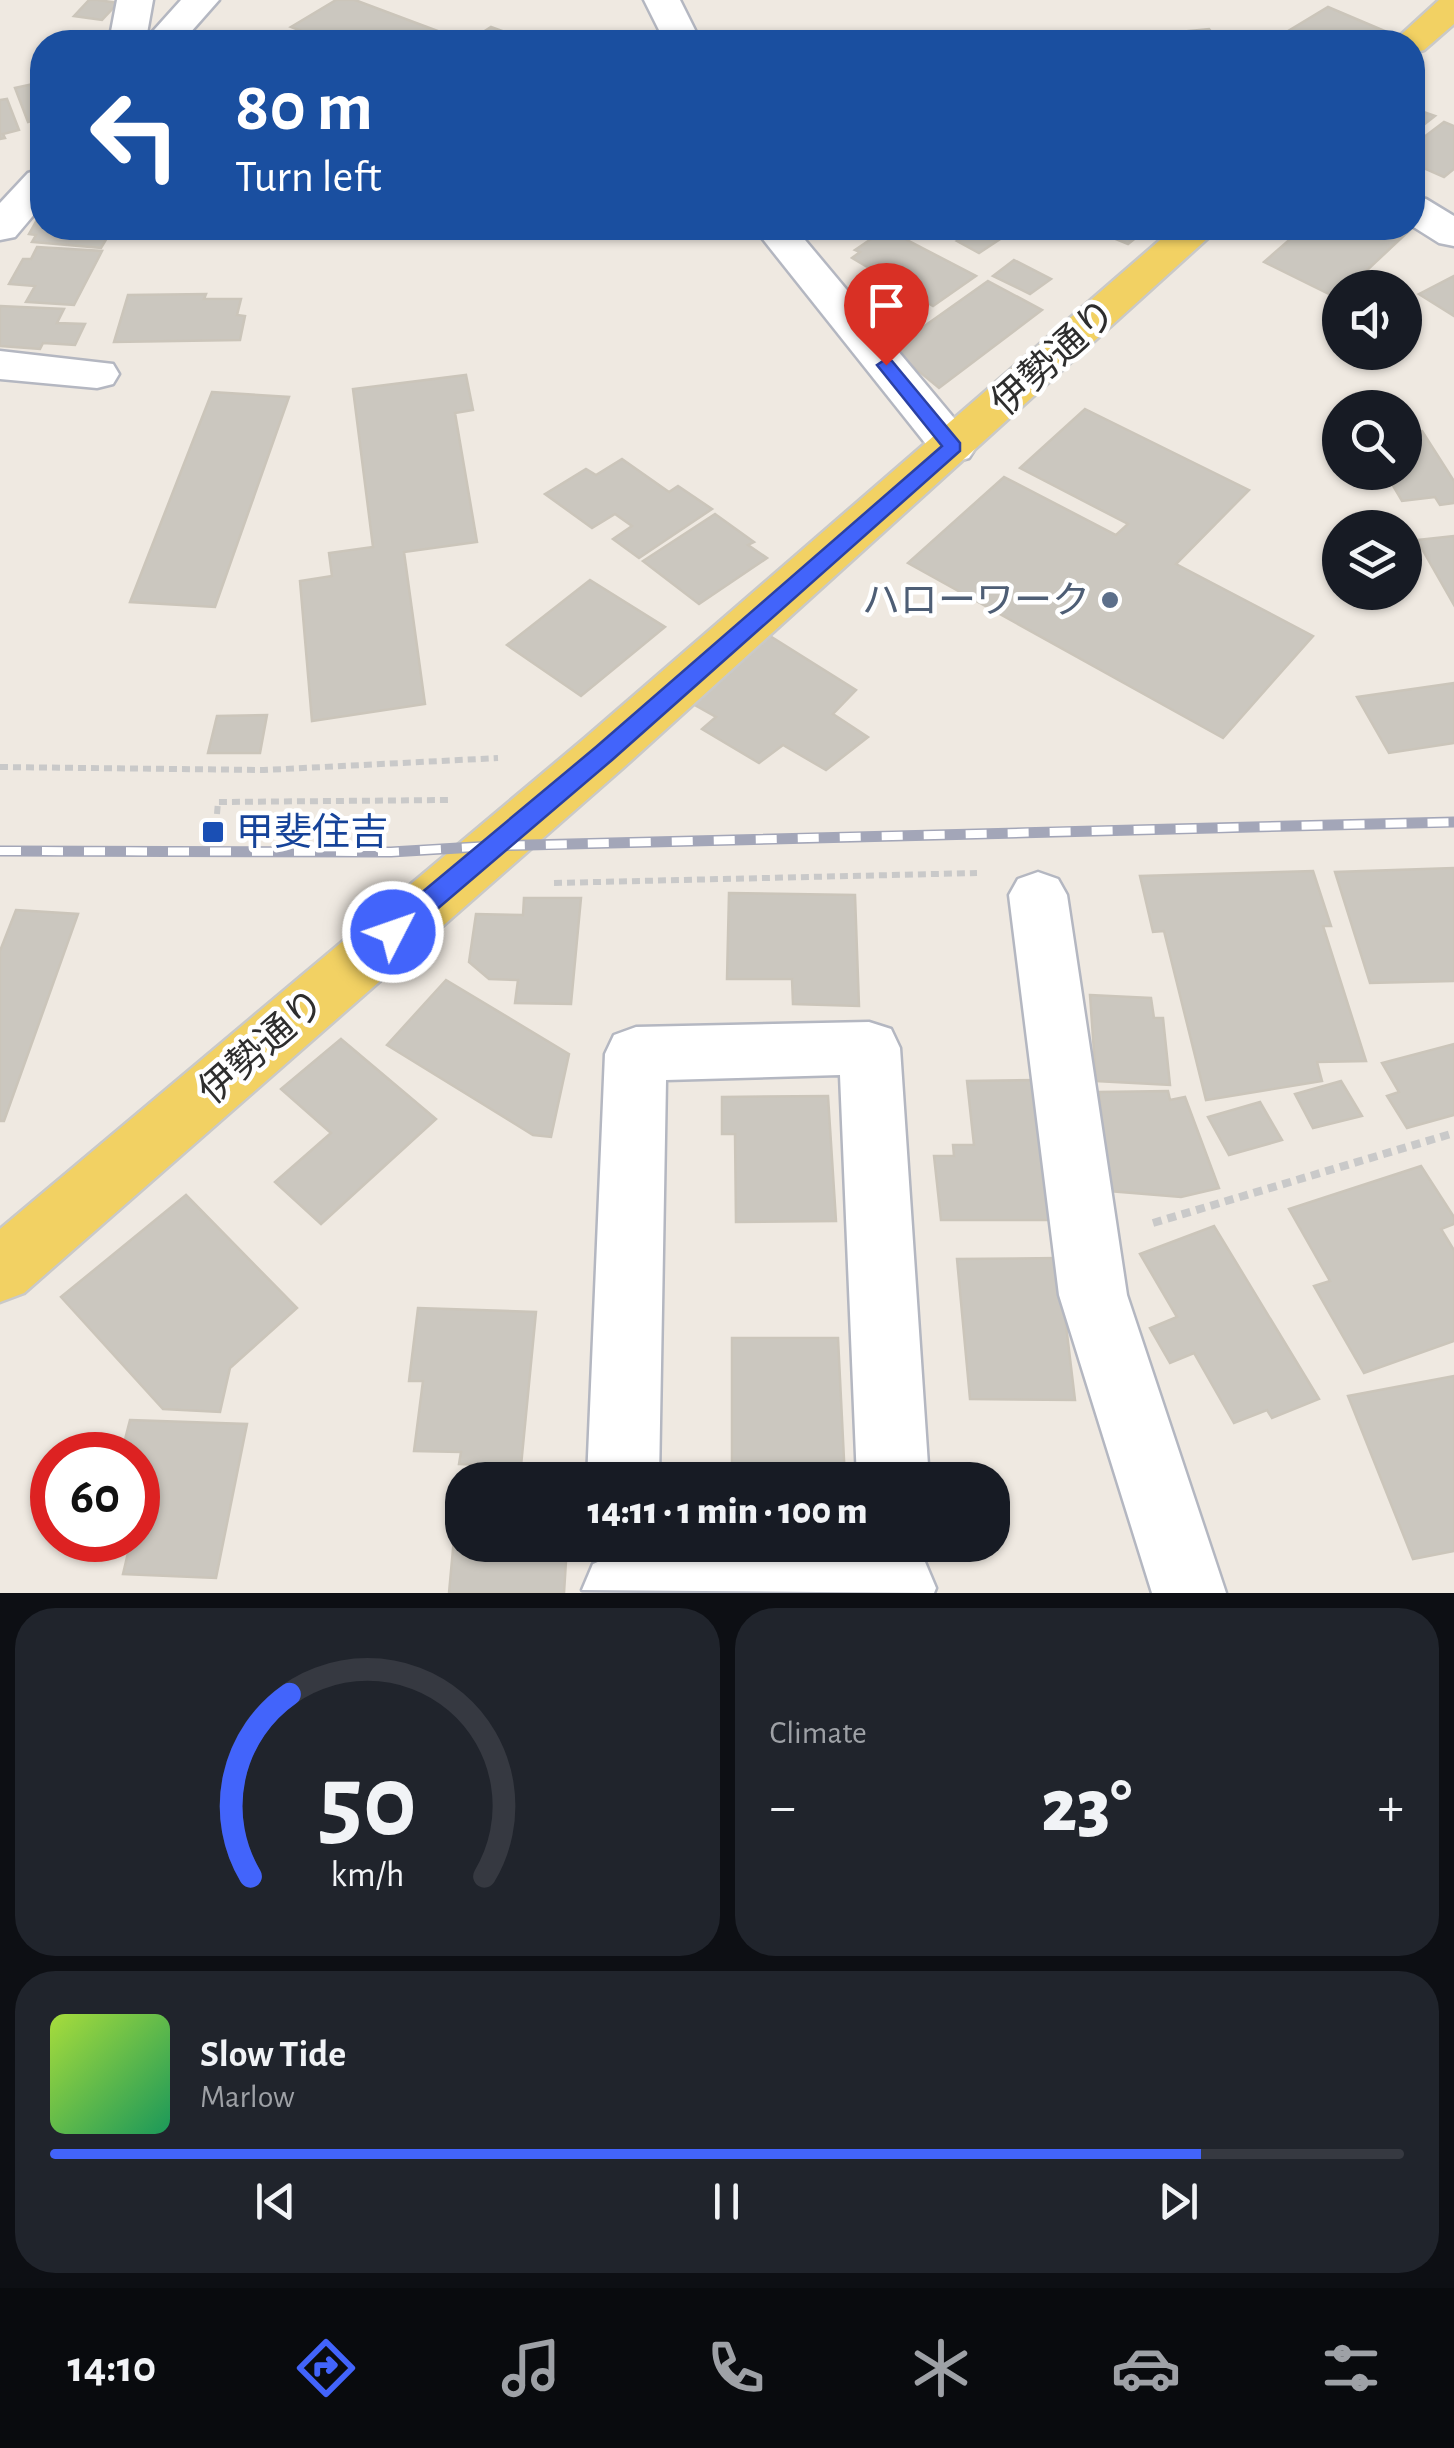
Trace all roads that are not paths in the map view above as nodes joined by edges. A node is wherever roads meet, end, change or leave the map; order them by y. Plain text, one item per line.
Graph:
1 (135, 0) edge
2 (201, 0) edge
3 (662, 0) edge
4 (1454, 6) edge
5 (129, 30) edge
6 (173, 30) edge
7 (677, 30) edge
8 (1425, 30) edge
9 (30, 195) edge
10 (1425, 216) edge
11 (0, 228) edge
12 (1454, 234) edge
13 (784, 240) edge
14 (1185, 240) edge
15 (0, 365) edge
16 (97, 374) dead end
17 (953, 447) junction
18 (1038, 896) road end
19 (0, 1271) edge
20 (623, 1462) edge
21 (892, 1462) edge
22 (899, 1575) edge
23 (619, 1576) edge
24 (1189, 1593) edge

1 - 5 street
2 - 6 street
3 - 7 street
4 - 8 main road
9 - 11 street
10 - 12 street
13 - 17 street
14 - 17 main road, 伊勢通り
15 - 16 street
17 - 19 main road, 伊勢通り
18 - 24 street
20 - 21 street
22 - 23 street

